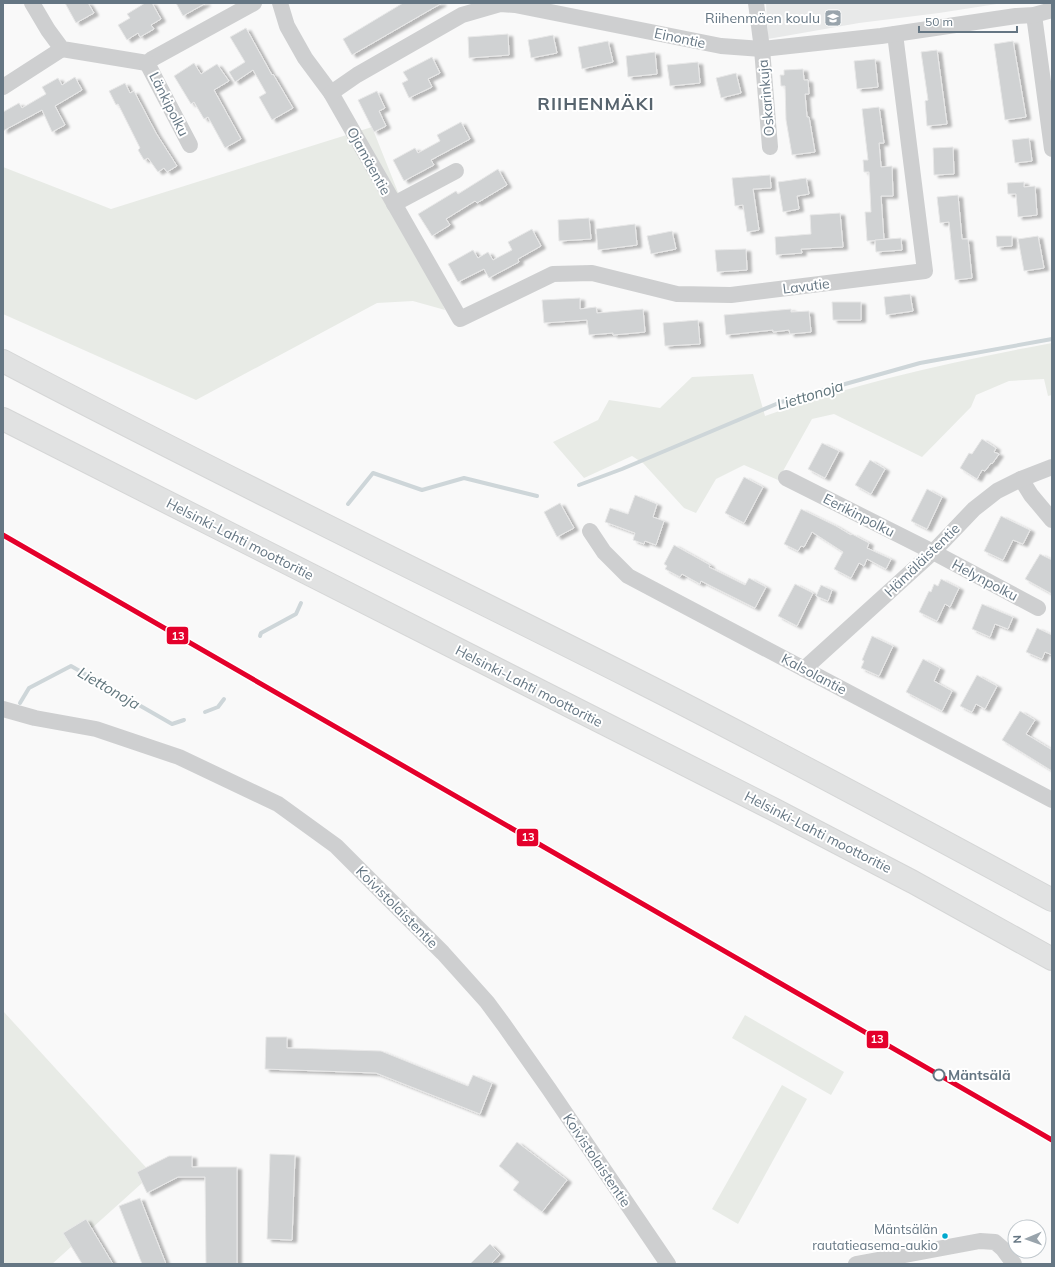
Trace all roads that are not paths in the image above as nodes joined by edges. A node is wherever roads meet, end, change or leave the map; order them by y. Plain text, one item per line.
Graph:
1 (32, 3) edge
2 (254, 3) edge
3 (280, 3) edge
4 (756, 3) edge
5 (500, 4) edge
6 (1052, 10) edge
7 (1034, 14) junction
8 (895, 34) junction
9 (62, 49) junction
10 (762, 49) junction
11 (148, 63) junction
12 (3, 87) edge
13 (331, 93) junction
14 (190, 145) dead end
15 (770, 147) dead end
16 (1052, 149) edge
17 (456, 171) dead end
18 (394, 204) junction
19 (460, 319) joint
20 (3, 361) edge
21 (3, 419) edge
22 (1052, 467) edge
23 (786, 478) dead end
24 (1022, 479) junction
25 (1052, 520) edge
26 (590, 531) dead end
27 (933, 552) junction
28 (1038, 608) dead end
29 (804, 669) junction
30 (3, 709) edge
31 (1052, 800) edge
32 (1052, 900) edge
33 (1052, 959) edge
34 (668, 1264) edge
35 (856, 1264) edge
36 (1014, 1264) edge

1 - 9 street
2 - 11 street
3 - 13 street, Ojamäentie
4 - 10 street, Oskarinkuja
5 - 10 street, Einontie
5 - 13 street, Einontie
6 - 7 street, Einontie
7 - 8 street, Einontie
7 - 16 street
8 - 10 street, Einontie
8 - 19 street, Lavutie
9 - 11 street
9 - 12 street
10 - 15 street, Oskarinkuja
11 - 14 street, Länkipolku
13 - 18 street, Ojamäentie
17 - 18 street
18 - 19 street, Ojamäentie
20 - 32 highway
21 - 33 highway, Helsinki-Lahti moottoritie
22 - 24 street, Hämäläistentie
23 - 27 street, Eerikinpolku
24 - 25 street
24 - 27 street, Hämäläistentie
26 - 29 street, Kalsolantie
27 - 28 street, Helynpolku
27 - 29 street, Hämäläistentie
29 - 31 street, Kalsolantie
30 - 34 street, Koivistolaistentie
35 - 36 street

